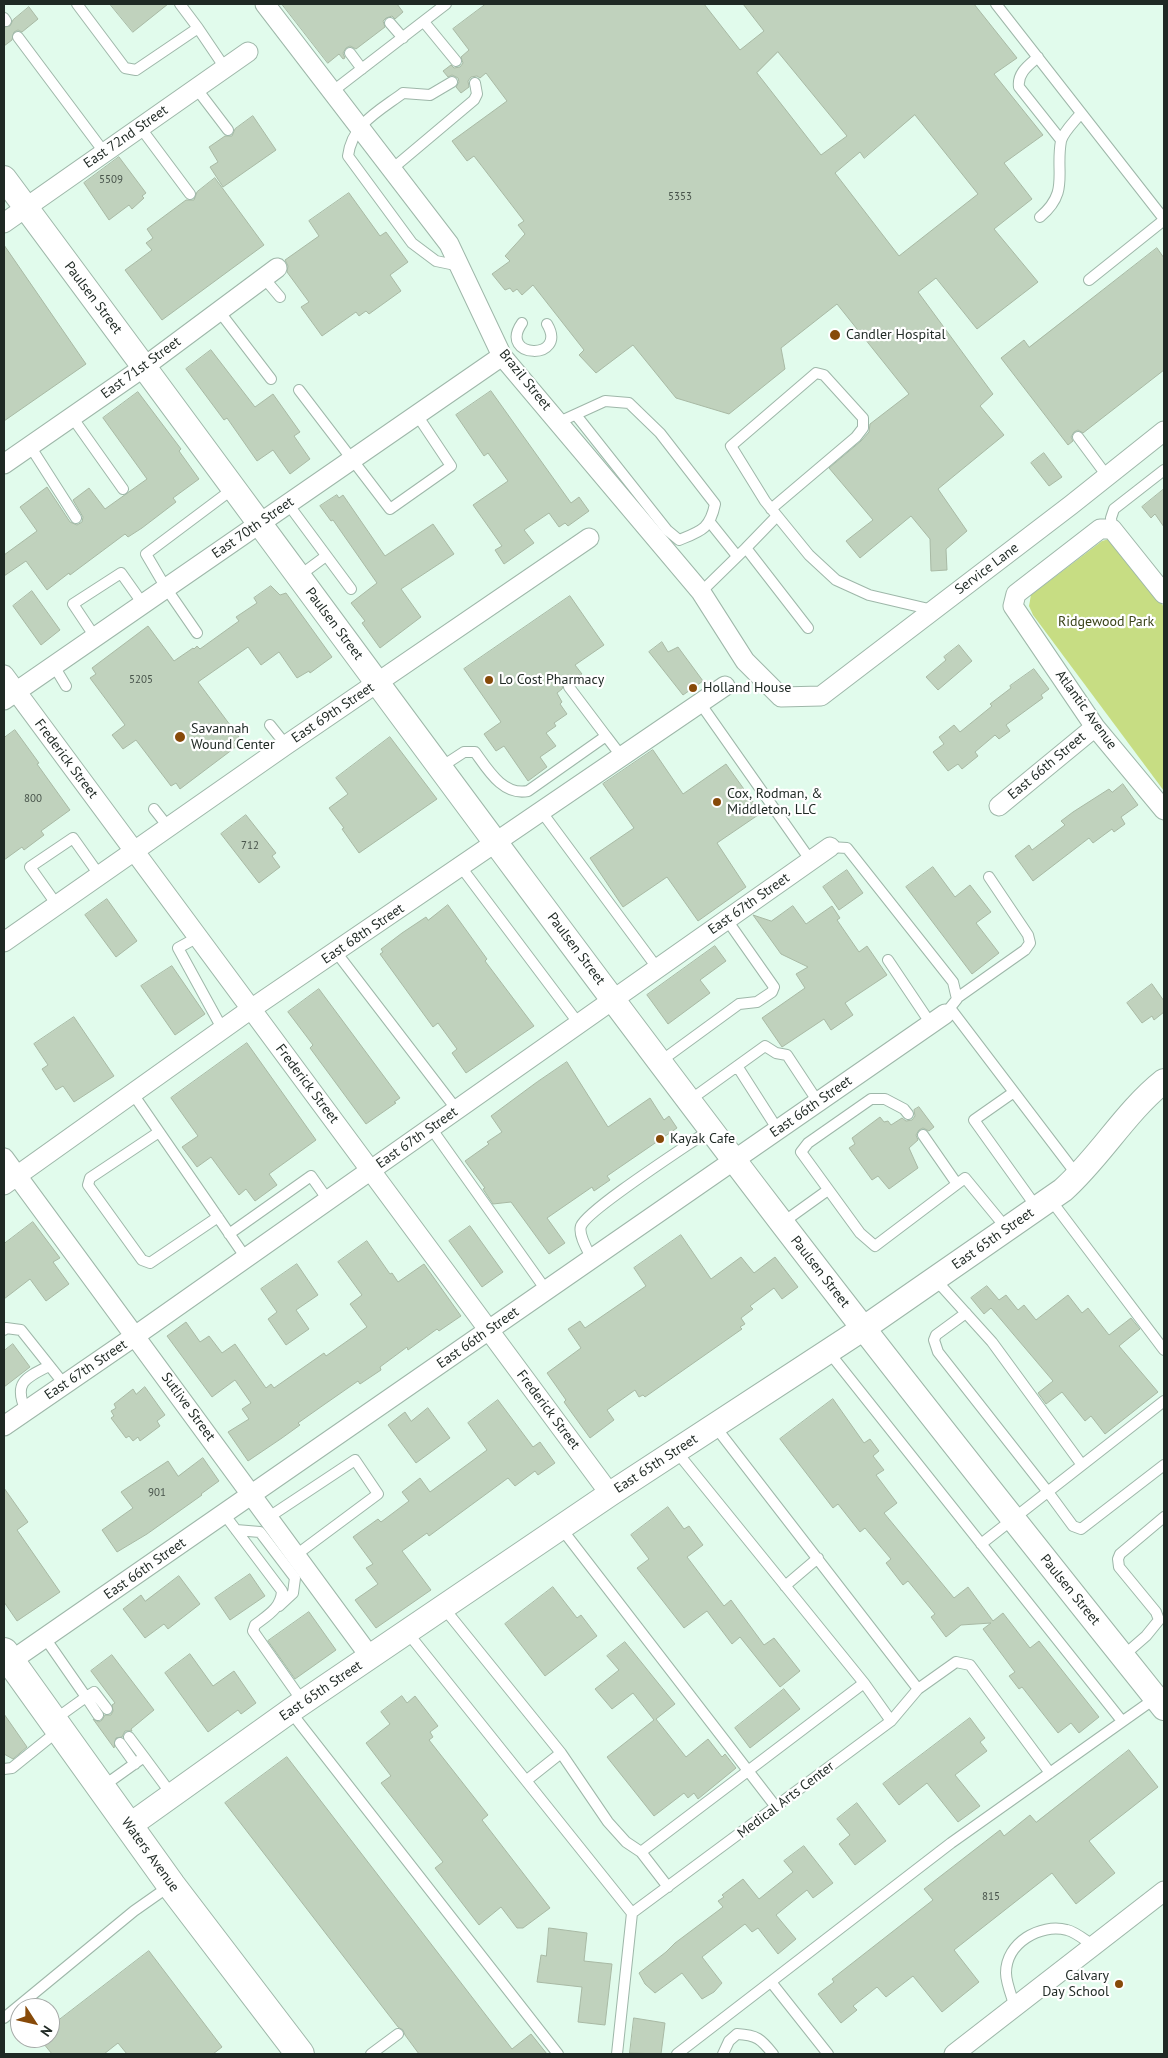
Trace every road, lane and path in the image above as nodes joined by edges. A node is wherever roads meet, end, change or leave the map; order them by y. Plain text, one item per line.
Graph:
1 (77, 4) edge
2 (180, 4) edge
3 (265, 4) edge
4 (996, 4) edge
5 (441, 5) edge
6 (424, 22) junction
7 (390, 23) dead end
8 (198, 28) junction
9 (18, 37) dead end
10 (403, 38) junction
11 (248, 52) dead end
12 (350, 54) dead end
13 (1038, 57) junction
14 (456, 61) dead end
15 (225, 68) junction
16 (362, 69) junction
17 (452, 82) dead end
18 (475, 83) dead end
19 (196, 88) junction
20 (333, 91) junction
21 (1081, 113) junction
22 (360, 126) junction
23 (140, 127) junction
24 (228, 130) dead end
25 (1061, 140) junction
26 (104, 152) junction
27 (392, 169) junction
28 (4, 178) edge
29 (190, 194) dead end
30 (26, 207) junction
31 (1040, 217) dead end
32 (1164, 219) edge
33 (4, 223) edge
34 (460, 266) junction
35 (271, 273) joint
36 (1089, 280) dead end
37 (280, 297) dead end
38 (220, 311) junction
39 (522, 323) dead end
40 (547, 324) dead end
41 (520, 344) junction
42 (502, 356) junction
43 (144, 367) junction
44 (271, 379) dead end
45 (299, 390) dead end
46 (417, 415) junction
47 (72, 417) junction
48 (567, 418) junction
49 (1164, 431) edge
50 (1078, 437) dead end
51 (30, 446) junction
52 (352, 460) junction
53 (4, 464) edge
54 (1164, 470) edge
55 (1107, 476) junction
56 (234, 488) junction
57 (123, 489) dead end
58 (288, 504) junction
59 (774, 512) junction
60 (76, 518) dead end
61 (709, 521) junction
62 (260, 523) junction
63 (1112, 528) junction
64 (590, 538) dead end
65 (746, 548) junction
66 (326, 556) junction
67 (737, 556) junction
68 (299, 576) junction
69 (166, 588) junction
70 (351, 590) dead end
71 (701, 592) junction
72 (1164, 594) edge
73 (144, 604) junction
74 (933, 610) junction
75 (808, 628) dead end
76 (197, 633) dead end
77 (95, 637) junction
78 (54, 666) junction
79 (4, 675) edge
80 (378, 683) junction
81 (66, 686) dead end
82 (725, 686) dead end
83 (569, 687) dead end
84 (10, 696) edge
85 (804, 696) joint
86 (700, 703) junction
87 (270, 725) dead end
88 (1095, 727) junction
89 (606, 736) junction
90 (286, 745) junction
91 (622, 757) junction
92 (441, 767) junction
93 (999, 806) dead end
94 (154, 809) dead end
95 (1164, 810) edge
96 (541, 812) junction
97 (169, 828) junction
98 (497, 843) junction
99 (830, 847) joint
100 (135, 852) junction
101 (811, 861) junction
102 (461, 867) junction
103 (100, 876) junction
104 (989, 877) dead end
105 (57, 905) junction
106 (727, 920) junction
107 (198, 937) junction
108 (4, 942) edge
109 (336, 952) junction
110 (888, 960) dead end
111 (658, 968) junction
112 (957, 998) junction
113 (614, 999) junction
114 (251, 1009) junction
115 (942, 1016) junction
116 (579, 1024) junction
117 (223, 1030) junction
118 (661, 1061) junction
119 (734, 1069) junction
120 (1164, 1081) edge
121 (1014, 1092) junction
122 (133, 1094) junction
123 (690, 1100) junction
124 (818, 1102) junction
125 (457, 1110) junction
126 (908, 1114) dead end
127 (431, 1128) junction
128 (711, 1129) junction
129 (778, 1130) junction
130 (159, 1132) junction
131 (923, 1135) dead end
132 (4, 1158) edge
133 (735, 1160) junction
134 (371, 1170) junction
135 (1078, 1176) junction
136 (10, 1181) edge
137 (957, 1184) junction
138 (828, 1190) junction
139 (328, 1200) junction
140 (1043, 1204) junction
141 (218, 1217) junction
142 (782, 1223) junction
143 (1007, 1228) junction
144 (229, 1234) junction
145 (246, 1258) junction
146 (592, 1259) junction
147 (935, 1279) junction
148 (546, 1290) junction
149 (966, 1313) junction
150 (864, 1328) junction
151 (4, 1330) edge
152 (489, 1330) junction
153 (135, 1336) junction
154 (1164, 1350) edge
155 (828, 1351) junction
156 (49, 1366) junction
157 (64, 1384) junction
158 (1164, 1401) edge
159 (26, 1411) junction
160 (714, 1425) junction
161 (4, 1426) edge
162 (676, 1451) junction
163 (1082, 1465) junction
164 (1164, 1465) edge
165 (1048, 1492) junction
166 (610, 1494) junction
167 (252, 1495) junction
168 (224, 1514) junction
169 (269, 1517) junction
170 (1164, 1517) edge
171 (1013, 1518) junction
172 (561, 1528) junction
173 (236, 1530) junction
174 (981, 1544) junction
175 (296, 1555) junction
176 (818, 1558) junction
177 (785, 1586) junction
178 (444, 1607) junction
179 (273, 1611) junction
180 (407, 1632) junction
181 (45, 1638) junction
182 (1123, 1656) junction
183 (371, 1658) junction
184 (11, 1666) edge
185 (864, 1683) junction
186 (918, 1689) junction
187 (86, 1697) junction
188 (1162, 1699) edge
189 (297, 1707) junction
190 (103, 1712) dead end
191 (891, 1721) junction
192 (1122, 1721) junction
193 (57, 1725) junction
194 (129, 1736) dead end
195 (120, 1743) dead end
196 (561, 1753) junction
197 (140, 1760) junction
198 (4, 1769) edge
199 (748, 1771) junction
200 (1050, 1773) junction
201 (527, 1780) junction
202 (102, 1788) junction
203 (172, 1795) junction
204 (776, 1807) junction
205 (129, 1826) junction
206 (641, 1852) junction
207 (172, 1885) junction
208 (668, 1887) junction
209 (1164, 1891) edge
210 (632, 1912) junction
211 (1094, 1946) junction
212 (771, 1982) junction
213 (1015, 2007) junction
214 (4, 2018) edge
215 (398, 2034) dead end
216 (300, 2054) edge
217 (371, 2054) edge
218 (558, 2054) edge
219 (617, 2054) edge
220 (677, 2054) edge
221 (723, 2054) edge
222 (773, 2054) edge
223 (828, 2054) edge
224 (954, 2054) edge

1 - 8 lane
2 - 8 lane
3 - 20 street, Brazil Street
4 - 13 lane
5 - 6 lane
6 - 10 lane
6 - 14 lane
7 - 10 lane
8 - 15 lane
9 - 26 lane
10 - 16 lane
11 - 15 street, East 72nd Street
12 - 16 lane
13 - 21 lane
13 - 25 lane
15 - 19 street, East 72nd Street
16 - 20 lane
17 - 22 lane
18 - 27 lane
19 - 23 street, East 72nd Street
19 - 24 lane
20 - 22 street, Brazil Street
21 - 25 lane
21 - 32 lane
22 - 27 street, Brazil Street
22 - 34 lane
23 - 26 street, East 72nd Street
23 - 29 lane
25 - 31 lane
26 - 30 street, East 72nd Street
27 - 34 street, Brazil Street
28 - 30 street, Paulsen Street
30 - 33 street, East 72nd Street
30 - 43 street, Paulsen Street
32 - 36 lane
34 - 42 street, Brazil Street
35 - 37 lane
35 - 38 street, East 71st Street
38 - 43 street, East 71st Street
38 - 44 lane
39 - 41 lane
40 - 41 lane
41 - 42 lane
42 - 46 street, East 70th Street
42 - 48 street, Brazil Street
43 - 47 street, East 71st Street
43 - 56 street, Paulsen Street
45 - 52 lane
46 - 52 street, East 70th Street
46 - 52 lane
47 - 51 street, East 71st Street
47 - 57 lane
48 - 61 lane
48 - 61 lane
48 - 71 street, Brazil Street
49 - 55 street, Service Lane
50 - 55 lane
51 - 53 street, East 71st Street
51 - 60 lane
52 - 58 street, East 70th Street
54 - 63 lane
55 - 74 street, Service Lane
56 - 62 street, Paulsen Street
56 - 69 lane
58 - 62 street, East 70th Street
58 - 66 lane
59 - 59 lane
59 - 65 lane
59 - 74 lane
61 - 67 lane
62 - 68 street, Paulsen Street
62 - 69 street, East 70th Street
63 - 72 street
63 - 88 street, Atlantic Avenue
64 - 80 street, East 69th Street
65 - 67 lane
65 - 75 lane
66 - 68 lane
66 - 70 lane
67 - 71 lane
68 - 80 street, Paulsen Street
69 - 73 street, East 70th Street
69 - 76 lane
71 - 85 street, Brazil Street
73 - 77 street, East 70th Street
73 - 77 lane
74 - 85 street, Service Lane
77 - 78 street, East 70th Street
78 - 81 lane
78 - 84 street, East 70th Street
79 - 84 street, Frederick Street
80 - 90 street, East 69th Street
80 - 92 street, Paulsen Street
82 - 86 street, East 68th Street
83 - 89 lane
84 - 100 street, Frederick Street
86 - 91 street, East 68th Street
86 - 101 lane
87 - 90 lane
88 - 93 street, East 66th Street
88 - 95 street, Atlantic Avenue
89 - 91 lane
89 - 92 lane
90 - 97 street, East 69th Street
91 - 96 street, East 68th Street
92 - 98 street, Paulsen Street
94 - 97 lane
96 - 98 street, East 68th Street
96 - 111 lane
97 - 100 street, East 69th Street
98 - 102 street, East 68th Street
98 - 113 street, Paulsen Street
99 - 101 street, East 67th Street
99 - 112 lane
100 - 103 street, East 69th Street
100 - 107 street, Frederick Street
101 - 106 street, East 67th Street
102 - 109 street, East 68th Street
102 - 116 lane
103 - 105 street, East 69th Street
103 - 105 lane
104 - 112 lane
105 - 108 street, East 69th Street
106 - 111 street, East 67th Street
106 - 118 lane
107 - 114 street, Frederick Street
107 - 117 lane
109 - 114 street, East 68th Street
109 - 125 lane
110 - 115 lane
111 - 113 street, East 67th Street
112 - 115 lane
113 - 116 street, East 67th Street
113 - 118 street, Paulsen Street
114 - 117 street, East 68th Street
114 - 134 street, Frederick Street
115 - 121 lane
115 - 124 street, East 66th Street
116 - 125 street, East 67th Street
117 - 122 street, East 68th Street
118 - 123 street, Paulsen Street
119 - 123 lane
119 - 124 lane
119 - 129 lane
120 - 135 street, East 65th Street
121 - 135 lane
121 - 140 lane
122 - 130 lane
122 - 136 street, East 68th Street
123 - 128 street, Paulsen Street
124 - 129 street, East 66th Street
125 - 127 street, East 67th Street
126 - 138 lane
127 - 134 street, East 67th Street
127 - 148 lane
128 - 133 street, Paulsen Street
128 - 146 lane
129 - 133 street, East 66th Street
130 - 141 lane
130 - 141 lane
131 - 137 lane
132 - 136 street, Sutlive Street
133 - 142 street, Paulsen Street
133 - 146 street, East 66th Street
134 - 139 street, East 67th Street
134 - 152 street, Frederick Street
135 - 140 street, East 65th Street
136 - 153 street, Sutlive Street
137 - 138 lane
137 - 143 lane
138 - 142 lane
139 - 144 lane
139 - 145 street, East 67th Street
140 - 143 street, East 65th Street
140 - 154 lane
141 - 144 lane
142 - 150 street, Paulsen Street
143 - 147 street, East 65th Street
144 - 145 lane
145 - 153 street, East 67th Street
146 - 148 street, East 66th Street
147 - 149 lane
147 - 150 street, East 65th Street
148 - 152 street, East 66th Street
149 - 163 lane
149 - 165 lane
150 - 155 street, East 65th Street
150 - 171 street, Paulsen Street
151 - 156 lane
152 - 166 street, Frederick Street
152 - 167 street, East 66th Street
153 - 157 street, East 67th Street
153 - 167 street, Sutlive Street
155 - 160 street, East 65th Street
155 - 174 lane
156 - 157 lane
156 - 159 lane
157 - 159 street, East 67th Street
158 - 163 lane
159 - 161 street, East 67th Street
160 - 162 street, East 65th Street
160 - 176 lane
162 - 166 street, East 65th Street
162 - 177 lane
163 - 165 lane
164 - 165 lane
165 - 171 lane
166 - 172 street, East 65th Street
167 - 168 street, East 66th Street
167 - 169 street, Sutlive Street
168 - 173 lane
168 - 181 street, East 66th Street
169 - 175 street, Sutlive Street
169 - 175 lane
170 - 182 lane
171 - 174 lane
171 - 182 street, Paulsen Street
172 - 178 street, East 65th Street
172 - 199 lane
173 - 179 lane
173 - 179 lane
174 - 192 lane
175 - 183 street, Sutlive Street
176 - 177 lane
176 - 186 lane
177 - 185 lane
178 - 180 street, East 65th Street
178 - 196 lane
179 - 189 lane
180 - 183 street, East 65th Street
180 - 201 lane
181 - 184 street, East 66th Street
181 - 187 lane
182 - 188 street, Paulsen Street
183 - 189 street, East 65th Street
184 - 193 main road, Waters Avenue
185 - 191 lane
185 - 199 lane
186 - 191 lane, Medical Arts Center
186 - 200 lane, Medical Arts Center
187 - 190 lane
187 - 193 lane
188 - 192 lane
189 - 203 street, East 65th Street
189 - 218 lane
191 - 204 lane, Medical Arts Center
192 - 200 lane
193 - 198 lane
193 - 202 main road, Waters Avenue
194 - 197 lane
195 - 197 lane
196 - 201 lane
196 - 206 lane
197 - 202 lane
197 - 203 lane
199 - 204 lane
199 - 206 lane
200 - 212 lane
201 - 210 lane
202 - 205 main road, Waters Avenue
203 - 205 street, East 65th Street
204 - 208 lane, Medical Arts Center
205 - 207 main road, Waters Avenue
206 - 208 lane
207 - 214 lane
207 - 216 main road, Waters Avenue
208 - 210 lane, Medical Arts Center
209 - 211 street
210 - 219 lane
211 - 213 street
211 - 213 lane
212 - 220 lane
212 - 223 lane
213 - 224 street
215 - 217 lane
221 - 222 lane

